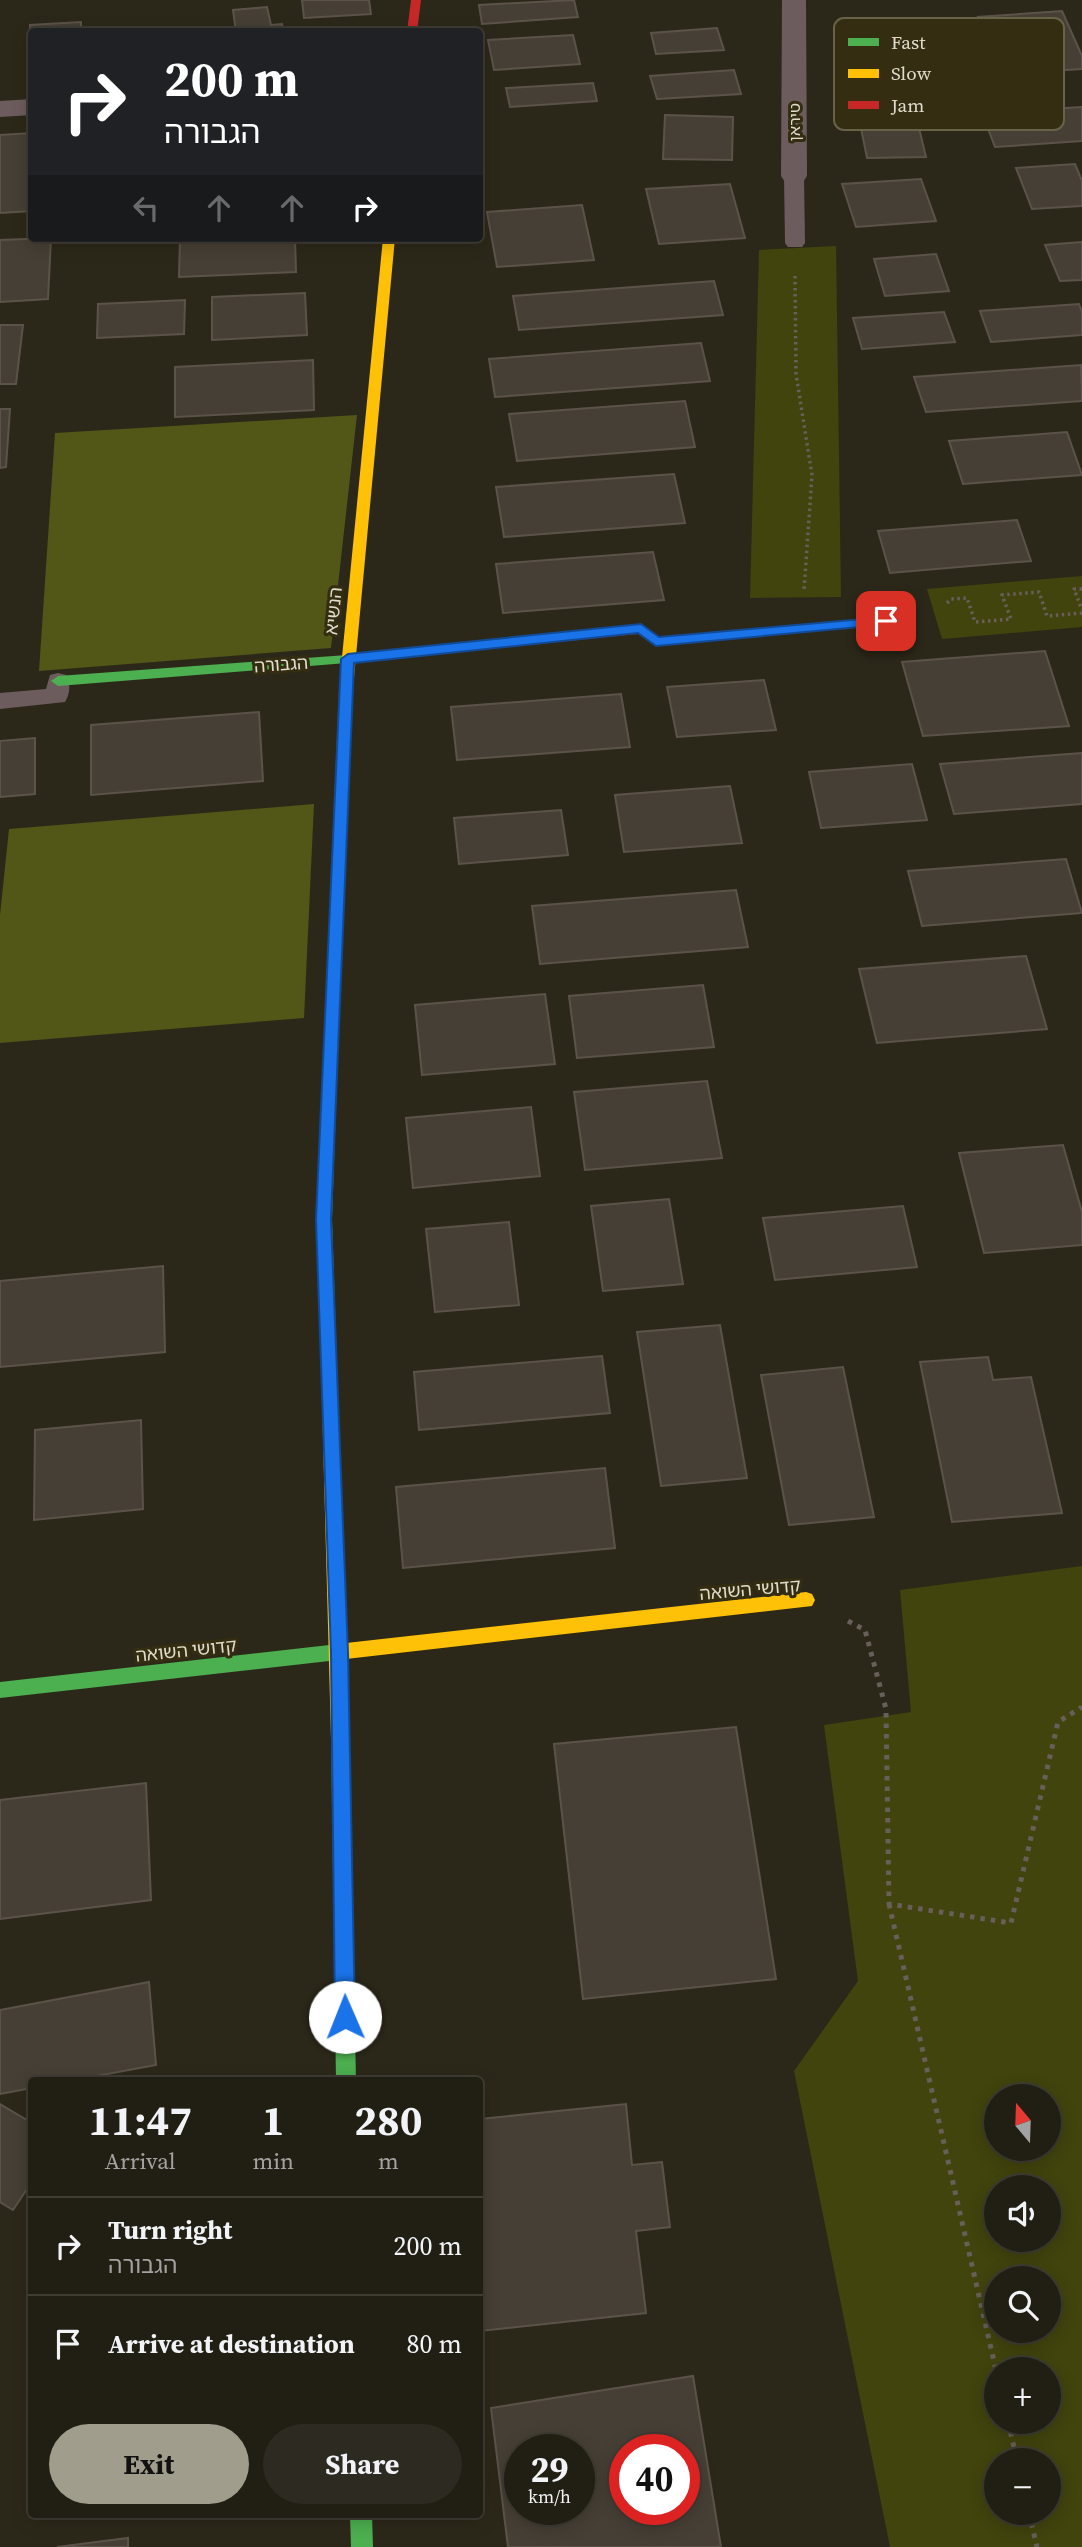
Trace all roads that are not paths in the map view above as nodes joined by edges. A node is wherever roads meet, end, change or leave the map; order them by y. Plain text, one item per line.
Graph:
1 (416, 0) edge
2 (794, 0) edge
3 (412, 28) edge
4 (28, 107) edge
5 (0, 109) edge
6 (794, 176) joint
7 (389, 242) edge
8 (795, 243) road end
9 (906, 619) dead end
10 (348, 659) junction
11 (58, 681) joint
12 (0, 701) edge
13 (806, 1600) road end
14 (339, 1653) junction
15 (0, 1690) edge
16 (346, 2077) edge
17 (361, 2518) edge
18 (362, 2547) edge

1 - 3 street
2 - 6 street, טיראן
4 - 5 street
6 - 8 lane, טיראן
7 - 10 street, הנשיא
9 - 10 street, הגבורה
10 - 11 street, הגבורה
10 - 14 street, הנשיא
11 - 12 lane, הגבורה
13 - 14 street, קדושי השואה
14 - 15 street, קדושי השואה
14 - 16 street, הנשיא
17 - 18 street

